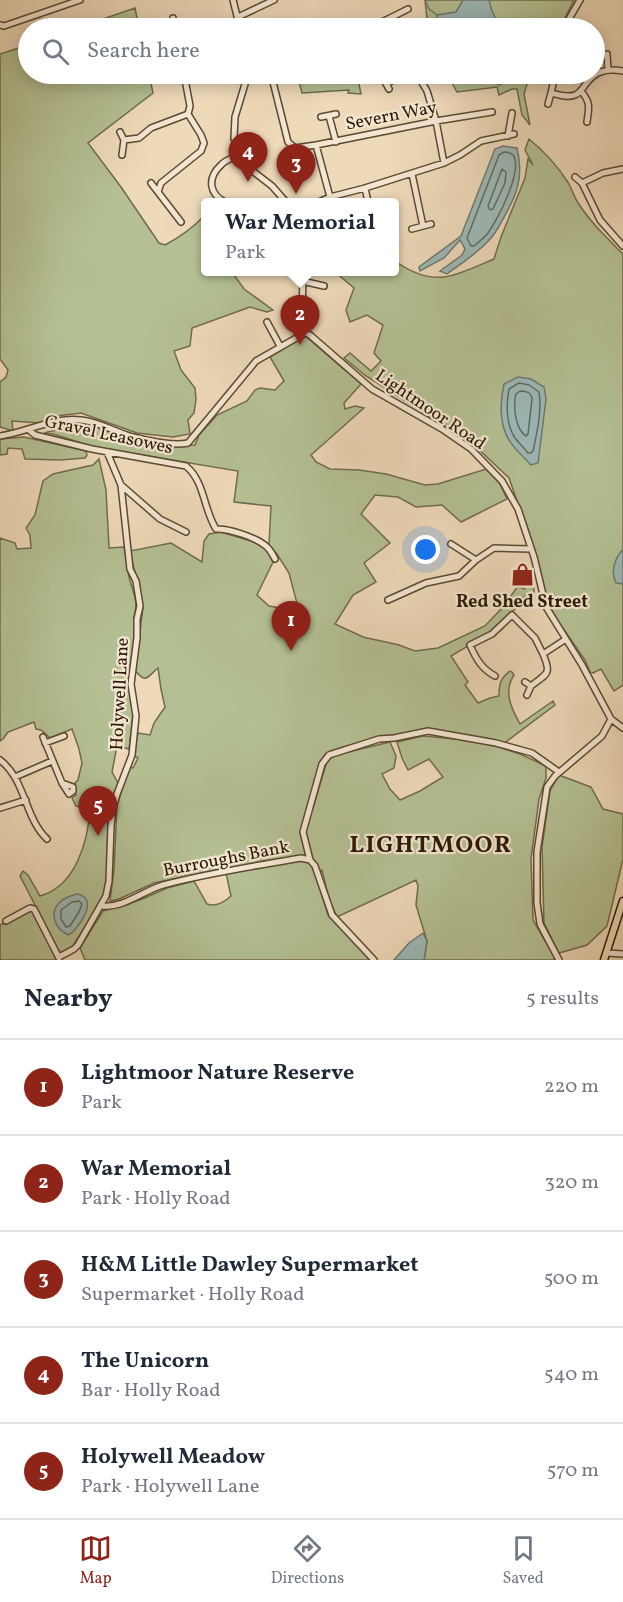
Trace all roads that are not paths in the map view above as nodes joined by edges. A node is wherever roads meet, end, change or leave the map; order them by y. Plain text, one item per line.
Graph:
1 (56, 0) edge
2 (80, 0) edge
3 (233, 0) edge
4 (274, 0) edge
5 (580, 0) edge
6 (58, 7) junction
7 (408, 9) dead end
8 (238, 17) joint
9 (27, 18) edge
10 (390, 18) edge
11 (570, 18) edge
12 (18, 21) edge
13 (0, 26) edge
14 (607, 54) dead end
15 (605, 70) edge
16 (608, 70) junction
17 (623, 71) edge
18 (186, 84) edge
19 (245, 84) edge
20 (274, 84) edge
21 (423, 84) edge
22 (553, 84) dead end
23 (586, 84) edge
24 (581, 91) junction
25 (551, 93) junction
26 (548, 104) dead end
27 (492, 112) dead end
28 (512, 113) dead end
29 (188, 114) junction
30 (336, 114) dead end
31 (329, 116) junction
32 (321, 117) dead end
33 (586, 118) dead end
34 (436, 121) junction
35 (120, 132) dead end
36 (124, 140) junction
37 (336, 142) junction
38 (316, 145) junction
39 (239, 155) junction
40 (123, 156) dead end
41 (444, 164) junction
42 (623, 169) edge
43 (412, 174) junction
44 (575, 177) dead end
45 (151, 183) dead end
46 (582, 183) junction
47 (365, 188) junction
48 (158, 192) junction
49 (330, 197) joint
50 (219, 198) edge
51 (282, 198) edge
52 (367, 198) edge
53 (182, 222) dead end
54 (431, 224) dead end
55 (423, 226) junction
56 (412, 229) dead end
57 (623, 246) edge
58 (303, 276) edge
59 (302, 281) junction
60 (324, 286) dead end
61 (267, 322) dead end
62 (305, 333) junction
63 (280, 346) junction
64 (29, 430) junction
65 (0, 436) edge
66 (107, 452) junction
67 (121, 485) junction
68 (186, 532) dead end
69 (451, 544) dead end
70 (531, 549) junction
71 (275, 559) dead end
72 (476, 560) junction
73 (388, 600) dead end
74 (566, 639) junction
75 (543, 654) junction
76 (488, 672) junction
77 (495, 676) dead end
78 (482, 680) dead end
79 (525, 682) dead end
80 (531, 686) junction
81 (527, 695) dead end
82 (611, 719) junction
83 (623, 728) edge
84 (64, 736) dead end
85 (0, 760) edge
86 (52, 761) junction
87 (560, 772) junction
88 (15, 777) junction
89 (62, 783) dead end
90 (26, 800) junction
91 (0, 808) edge
92 (42, 834) junction
93 (47, 839) dead end
94 (37, 840) dead end
95 (310, 860) junction
96 (623, 901) edge
97 (102, 906) junction
98 (6, 921) dead end
99 (607, 952) junction
100 (623, 954) edge
101 (558, 958) edge
102 (59, 959) edge
103 (374, 960) edge
104 (604, 960) edge

1 - 6 street
2 - 6 street
3 - 8 street
4 - 8 street
5 - 11 street
6 - 9 street
7 - 10 street
12 - 13 street
14 - 16 street
15 - 16 street
16 - 17 street
18 - 29 street
19 - 39 street
20 - 38 street, Severn Way
21 - 34 street
22 - 25 street
23 - 24 street
24 - 25 street
24 - 33 street
25 - 26 street
27 - 34 street, Severn Way
28 - 41 street
29 - 36 street
29 - 48 street
30 - 31 street
31 - 32 street
31 - 37 street
34 - 37 street, Severn Way
34 - 41 street
35 - 36 street
36 - 40 street
37 - 38 street, Severn Way
38 - 49 street
39 - 50 street
39 - 51 street
41 - 43 street
42 - 46 street
43 - 47 street
43 - 55 street
44 - 46 street
45 - 48 street
46 - 57 street
47 - 49 street
47 - 52 street
48 - 53 street
54 - 55 street
55 - 56 street
58 - 59 street
59 - 60 street
59 - 62 street
61 - 63 street
62 - 63 street
62 - 70 street, Lightmoor Road
63 - 64 street
64 - 65 street
64 - 66 street, Gravel Leasowes
66 - 67 street, Holywell Lane
66 - 71 street, Gravel Leasowes
67 - 68 street
67 - 97 street, Holywell Lane
69 - 72 street
70 - 72 street
70 - 74 street, Lightmoor Road
72 - 73 street
74 - 75 street
74 - 82 street, Lightmoor Road
75 - 76 street
75 - 80 street
76 - 77 street
76 - 78 street
79 - 80 street
80 - 81 street
82 - 83 street, Lightmoor Road
82 - 87 street
84 - 86 street
85 - 88 street
86 - 88 street
86 - 89 street
87 - 95 street
87 - 101 street
88 - 90 street
90 - 91 street
90 - 92 street
92 - 93 street
92 - 94 street
95 - 97 street, Burroughs Bank
95 - 103 street, Burroughs Bank
96 - 99 main road
97 - 102 street, Holywell Lane
98 - 102 street
99 - 100 street
99 - 104 main road

